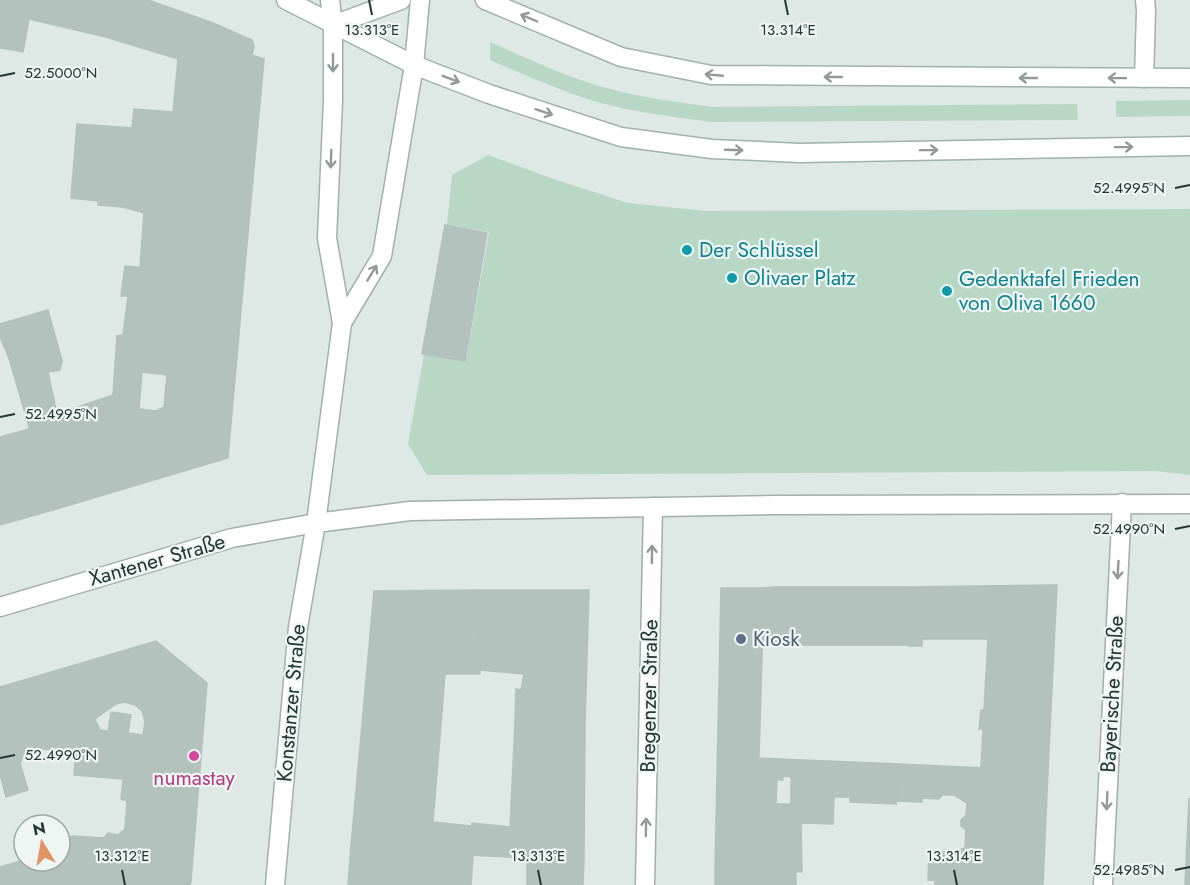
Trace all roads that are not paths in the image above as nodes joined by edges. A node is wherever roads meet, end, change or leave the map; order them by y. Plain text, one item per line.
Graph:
1 (286, 0) edge
2 (330, 0) edge
3 (401, 0) edge
4 (420, 0) edge
5 (485, 0) edge
6 (1145, 0) edge
7 (333, 25) junction
8 (414, 65) junction
9 (1144, 78) junction
10 (1190, 78) edge
11 (1190, 146) edge
12 (342, 323) junction
13 (1122, 503) junction
14 (1190, 504) edge
15 (653, 507) junction
16 (316, 523) junction
17 (0, 607) edge
18 (275, 885) edge
19 (645, 885) edge
20 (1103, 885) edge

1 - 7 main road
2 - 7 main road
3 - 7 main road
4 - 8 main road
9 -> 5 main road
6 - 9 main road
7 - 8 main road
7 -> 12 main road
8 -> 11 main road
12 -> 8 main road
9 - 10 main road
12 - 16 main road
13 - 14 main road
13 - 15 main road
13 -> 20 main road, Bayerische Straße
15 - 16 main road
19 -> 15 main road, Bregenzer Straße
16 - 17 main road, Xantener Straße
16 - 18 main road, Konstanzer Straße

